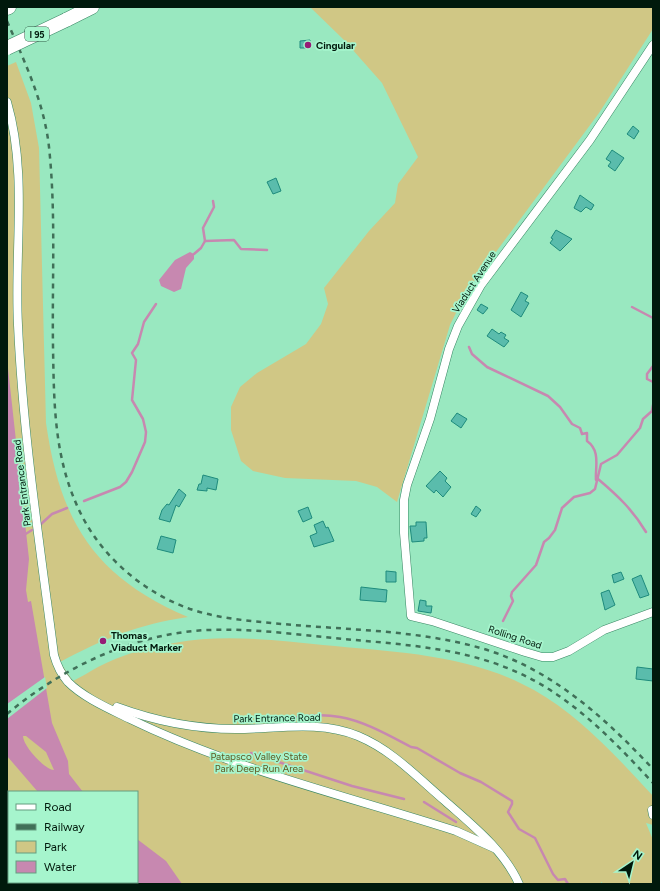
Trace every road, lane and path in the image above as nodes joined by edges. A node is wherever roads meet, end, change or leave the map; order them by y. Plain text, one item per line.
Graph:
1 (92, 7) edge
2 (653, 45) edge
3 (7, 48) edge
4 (7, 102) edge
5 (653, 612) edge
6 (411, 616) joint
7 (94, 699) junction
8 (494, 848) junction
9 (518, 884) edge

1 - 3 highway, I 95, bridge
2 - 6 street, Viaduct Avenue
4 - 7 street, Park Entrance Road
5 - 6 street, Rolling Road
7 - 8 street, Park Entrance Road
7 - 8 street, Park Entrance Road
8 - 9 street, Park Entrance Road

